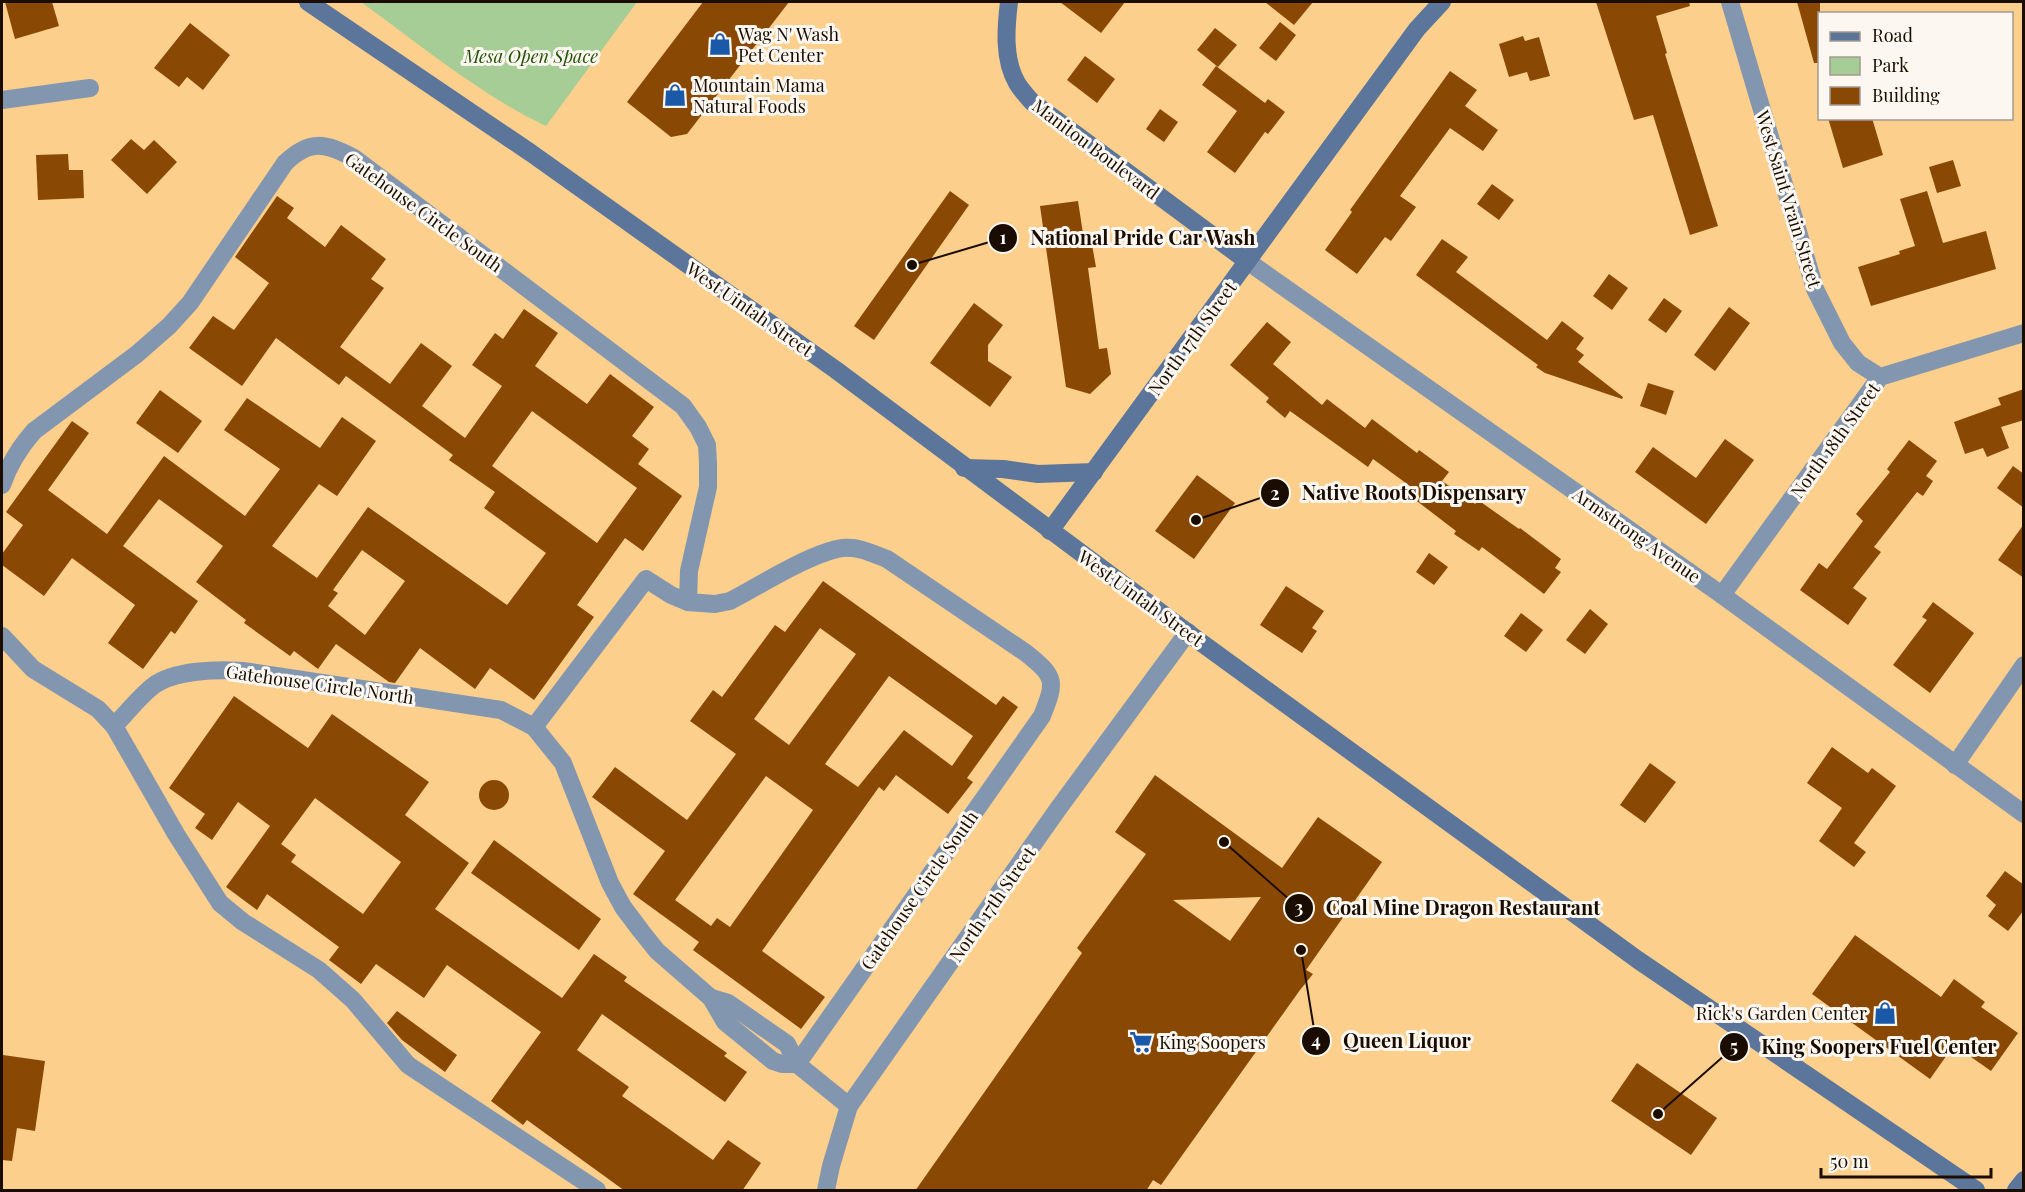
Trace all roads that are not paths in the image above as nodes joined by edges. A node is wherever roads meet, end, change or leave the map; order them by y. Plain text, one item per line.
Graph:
1 (308, 2) edge
2 (1009, 2) edge
3 (1442, 2) edge
4 (1730, 2) edge
5 (90, 88) dead end
6 (2, 100) edge
7 (1247, 261) junction
8 (2024, 333) edge
9 (1880, 377) junction
10 (964, 468) junction
11 (1094, 472) junction
12 (2, 485) edge
13 (1050, 531) junction
14 (1722, 594) junction
15 (688, 602) junction
16 (1188, 633) junction
17 (2, 636) edge
18 (2024, 665) edge
19 (114, 726) junction
20 (534, 727) junction
21 (1955, 765) junction
22 (2024, 814) edge
23 (797, 1064) junction
24 (849, 1106) junction
25 (2024, 1180) edge
26 (597, 1191) edge
27 (826, 1191) edge
28 (1976, 1191) edge
29 (2016, 1191) edge

1 - 10 main road, West Uintah Street
2 - 7 main road, Manitou Boulevard
3 - 7 main road, North 17th Street
4 - 9 street, West Saint Vrain Street
5 - 6 street
7 - 11 main road, North 17th Street
7 - 14 street, Armstrong Avenue
8 - 9 street, North 18th Street
9 - 14 street, North 18th Street
10 - 11 main road
10 - 13 main road, West Uintah Street
11 - 13 main road, North 17th Street
12 - 15 street, Gatehouse Circle South
13 - 16 main road, West Uintah Street
14 - 21 street, Armstrong Avenue
15 - 20 street
15 - 23 street, Gatehouse Circle South
16 - 24 street, North 17th Street
16 - 28 main road, West Uintah Street
17 - 19 street
18 - 21 street
19 - 20 street, Gatehouse Circle North
19 - 26 street
20 - 23 street, Gatehouse Circle North
21 - 22 street, Armstrong Avenue
23 - 24 street, Gatehouse Circle North
24 - 27 street, North 17th Street
25 - 29 main road

